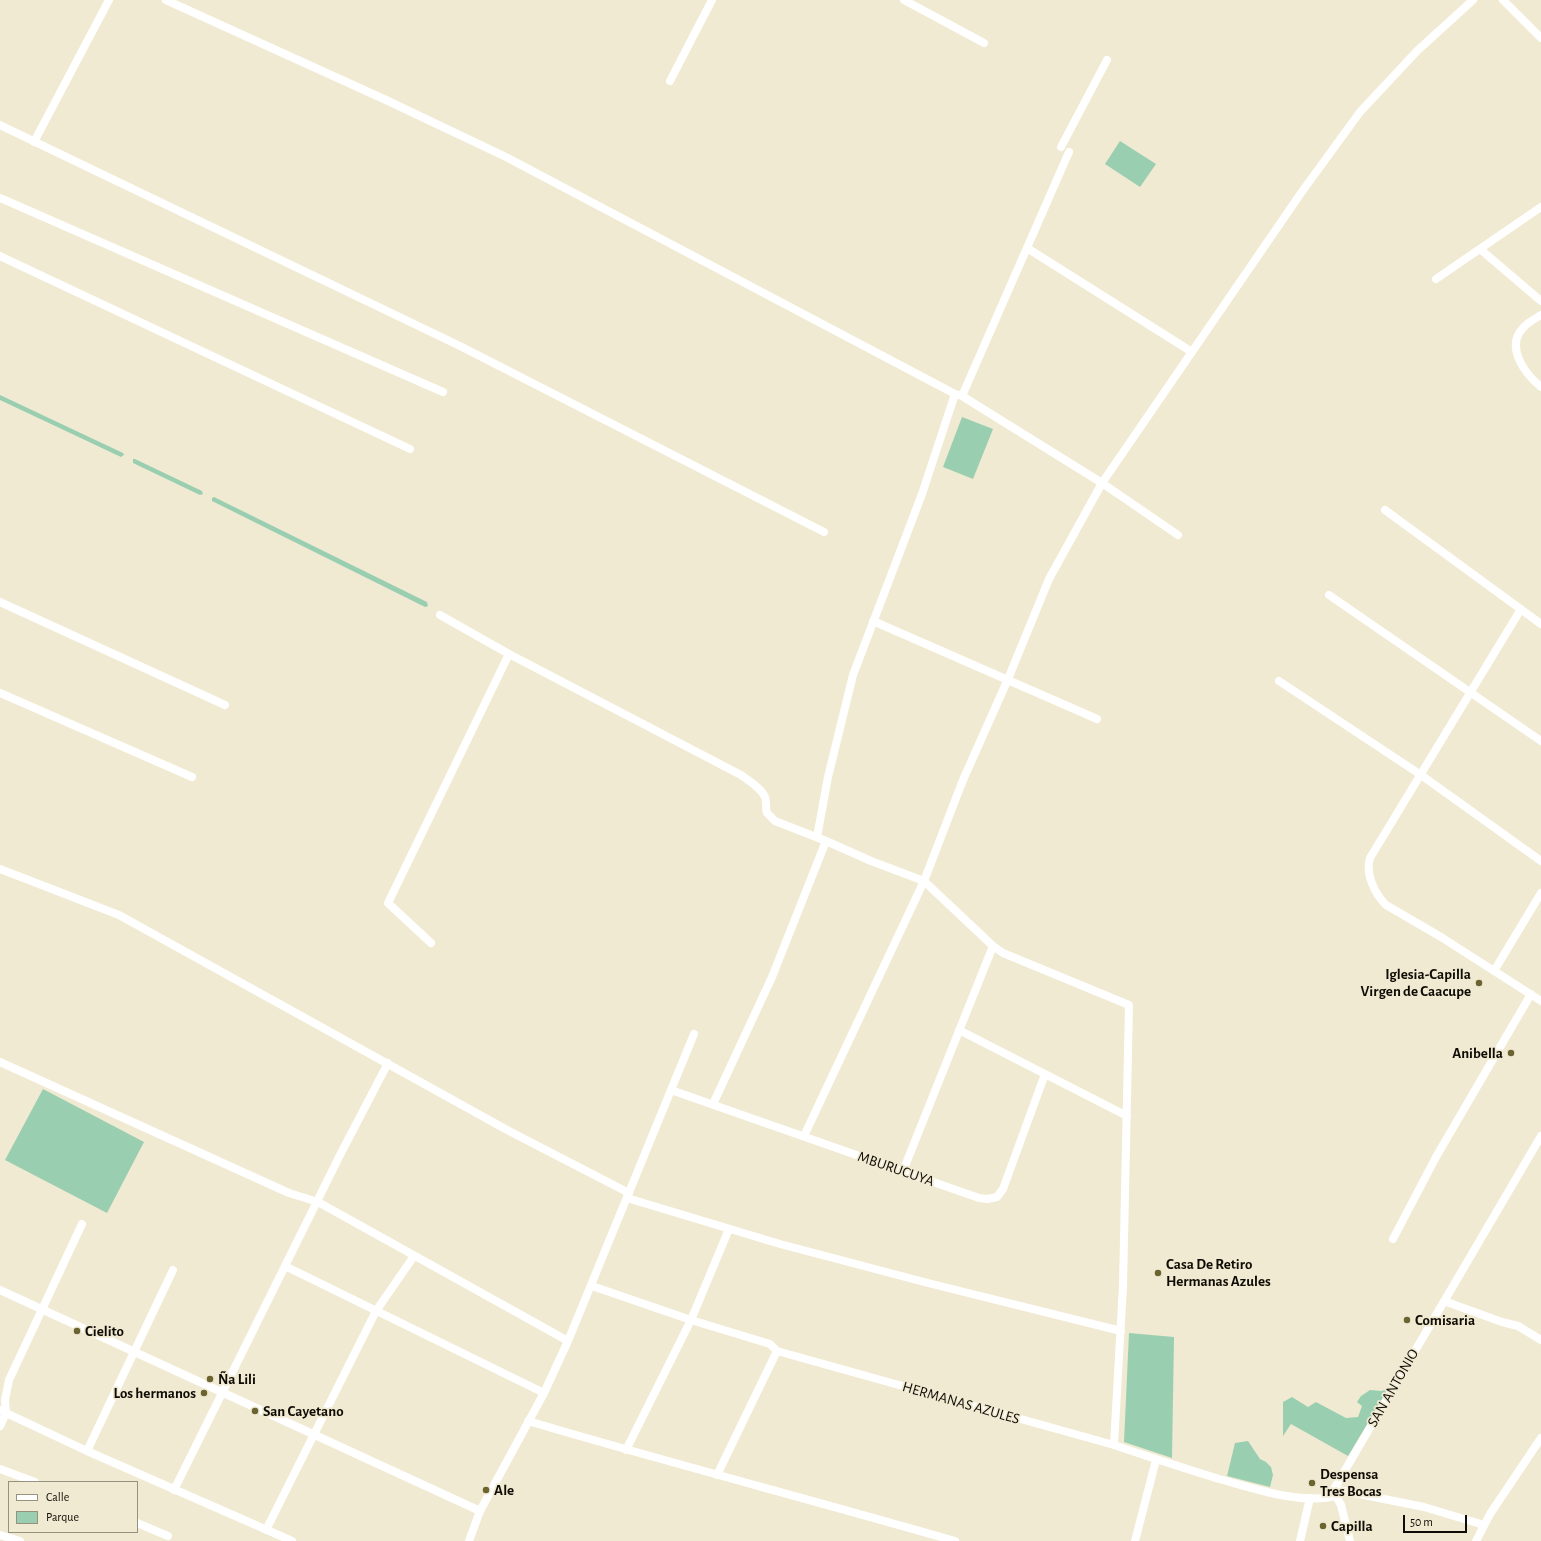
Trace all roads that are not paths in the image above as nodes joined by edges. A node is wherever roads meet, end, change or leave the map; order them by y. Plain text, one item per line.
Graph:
1 (109, 0) edge
2 (166, 0) edge
3 (712, 0) edge
4 (904, 0) edge
5 (1473, 0) edge
6 (1503, 0) edge
7 (1541, 38) edge
8 (984, 43) dead end
9 (1107, 60) dead end
10 (670, 81) dead end
11 (0, 125) edge
12 (34, 142) junction
13 (1061, 147) dead end
14 (1069, 152) dead end
15 (0, 198) edge
16 (1541, 207) edge
17 (1027, 248) junction
18 (1480, 249) junction
19 (0, 256) edge
20 (1436, 279) dead end
21 (1541, 301) edge
22 (1541, 315) edge
23 (1192, 352) junction
24 (1541, 387) edge
25 (443, 392) dead end
26 (958, 395) junction
27 (410, 449) dead end
28 (1102, 483) junction
29 (1385, 510) dead end
30 (824, 532) dead end
31 (1178, 535) dead end
32 (1329, 595) dead end
33 (0, 602) edge
34 (1521, 609) junction
35 (440, 615) dead end
36 (873, 621) junction
37 (1541, 624) edge
38 (508, 654) junction
39 (1008, 680) junction
40 (1279, 681) dead end
41 (0, 693) edge
42 (1471, 693) junction
43 (226, 705) dead end
44 (1097, 718) dead end
45 (1541, 741) edge
46 (1421, 775) junction
47 (192, 777) dead end
48 (817, 837) junction
49 (826, 841) junction
50 (1541, 861) edge
51 (0, 869) edge
52 (924, 880) junction
53 (1541, 893) edge
54 (431, 943) dead end
55 (993, 946) junction
56 (1494, 971) junction
57 (1531, 994) junction
58 (1541, 1001) edge
59 (959, 1030) junction
60 (694, 1034) dead end
61 (0, 1062) edge
62 (388, 1063) junction
63 (1045, 1074) junction
64 (671, 1090) junction
65 (713, 1104) junction
66 (1127, 1116) junction
67 (804, 1136) junction
68 (1541, 1136) edge
69 (902, 1171) junction
70 (628, 1196) junction
71 (318, 1202) junction
72 (82, 1224) dead end
73 (729, 1229) junction
74 (1393, 1239) dead end
75 (414, 1256) junction
76 (285, 1266) junction
77 (173, 1270) dead end
78 (592, 1286) junction
79 (0, 1290) edge
80 (1444, 1301) junction
81 (43, 1309) junction
82 (376, 1311) junction
83 (690, 1320) junction
84 (1121, 1331) junction
85 (1541, 1340) edge
86 (568, 1341) junction
87 (777, 1351) junction
88 (134, 1352) junction
89 (222, 1392) junction
90 (544, 1393) junction
91 (3, 1411) edge
92 (528, 1422) junction
93 (0, 1426) edge
94 (314, 1434) junction
95 (1541, 1438) edge
96 (1114, 1445) junction
97 (626, 1450) junction
98 (87, 1451) junction
99 (1156, 1460) junction
100 (0, 1469) edge
101 (717, 1475) junction
102 (32, 1481) edge
103 (174, 1490) junction
104 (1335, 1492) junction
105 (1310, 1498) junction
106 (480, 1511) junction
107 (138, 1522) edge
108 (1484, 1525) junction
109 (266, 1530) junction
110 (0, 1535) edge
111 (168, 1536) dead end
112 (20, 1541) edge
113 (292, 1541) edge
114 (469, 1541) edge
115 (955, 1541) edge
116 (1135, 1541) edge
117 (1300, 1541) edge
118 (1350, 1541) edge
119 (1476, 1541) edge

1 - 12 street
2 - 26 street
3 - 10 street
4 - 8 street
5 - 23 street
6 - 7 street
9 - 13 street
11 - 12 street
12 - 30 street
14 - 17 street
15 - 25 street
16 - 18 street
17 - 23 street
17 - 26 street
18 - 20 street
18 - 21 street
19 - 27 street
22 - 24 street
23 - 28 street
26 - 28 street
26 - 36 street
28 - 31 street
28 - 39 street
29 - 34 street
32 - 42 street
33 - 43 street
34 - 37 street
34 - 42 street
35 - 38 street
36 - 39 street
36 - 48 street
38 - 48 street
38 - 54 street
39 - 44 street
39 - 52 street
40 - 46 street
41 - 47 street
42 - 45 street
42 - 46 street
46 - 50 street
46 - 56 street
48 - 49 street
49 - 52 street
49 - 65 street
51 - 62 street
52 - 55 street
52 - 67 street
53 - 56 street
55 - 59 street
55 - 66 street
56 - 57 street
57 - 58 street
57 - 74 street
59 - 63 street
59 - 69 street
60 - 64 street
61 - 71 street
62 - 70 street
62 - 71 street
63 - 66 street
63 - 69 street, MBURUCUYA
64 - 65 street, MBURUCUYA
64 - 70 street
65 - 67 street, MBURUCUYA
66 - 84 street
67 - 69 street, MBURUCUYA
68 - 80 street, SAN ANTONIO
70 - 73 street
70 - 78 street
71 - 75 street
71 - 76 street
72 - 81 street
73 - 83 street
73 - 84 street
75 - 82 street
75 - 86 street
76 - 82 street
76 - 89 street
77 - 88 street
78 - 83 street, HERMANAS AZULES
78 - 86 street
79 - 81 street
80 - 85 street
80 - 104 street, SAN ANTONIO
81 - 88 street
81 - 91 street
82 - 90 street
82 - 94 street
83 - 87 street, HERMANAS AZULES
83 - 97 street
84 - 96 street
86 - 90 street
87 - 96 street, HERMANAS AZULES
87 - 101 street
88 - 89 street
88 - 98 street
89 - 94 street
89 - 103 street
90 - 92 street
91 - 93 street
91 - 98 street
92 - 97 street
92 - 106 street
94 - 106 street
94 - 109 street
95 - 108 street
96 - 99 street, HERMANAS AZULES
97 - 101 street
98 - 103 street
99 - 105 street, HERMANAS AZULES
99 - 116 street
100 - 102 street
101 - 115 street
103 - 109 street
104 - 105 street, HERMANAS AZULES
104 - 108 street, HERMANAS AZULES
104 - 118 street
105 - 117 street
106 - 114 street
107 - 111 street
108 - 119 street
109 - 113 street
110 - 112 street

